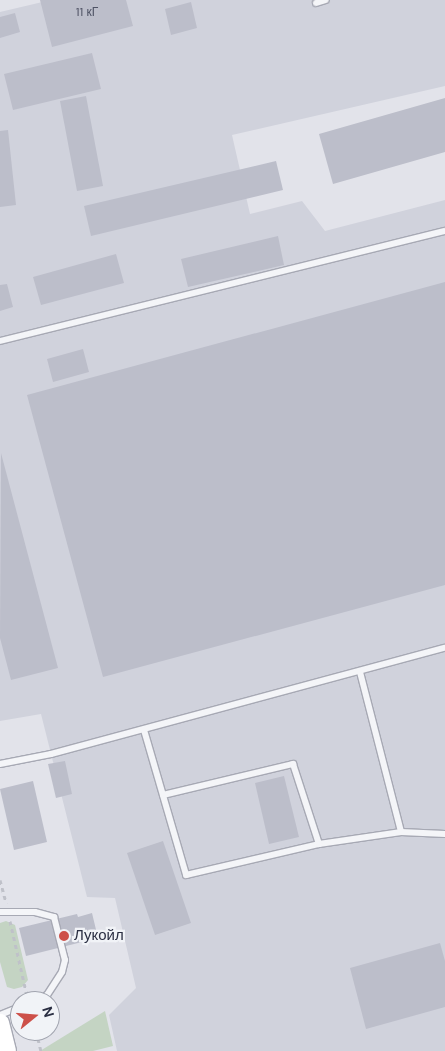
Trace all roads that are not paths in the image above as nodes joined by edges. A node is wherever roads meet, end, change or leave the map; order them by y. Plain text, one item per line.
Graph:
1 (326, 0) edge
2 (316, 3) dead end
3 (445, 231) edge
4 (0, 341) edge
5 (445, 648) edge
6 (360, 672) junction
7 (144, 730) junction
8 (0, 764) edge
9 (163, 795) junction
10 (401, 832) junction
11 (445, 834) edge
12 (319, 844) junction
13 (0, 912) edge
14 (48, 991) edge
15 (1, 1030) edge
16 (7, 1051) edge

1 - 2 lane
3 - 4 lane
5 - 6 lane
6 - 7 lane
6 - 10 lane
7 - 8 lane
7 - 9 lane
9 - 12 lane
9 - 12 lane
10 - 11 lane
10 - 12 lane
13 - 14 lane
15 - 16 street

